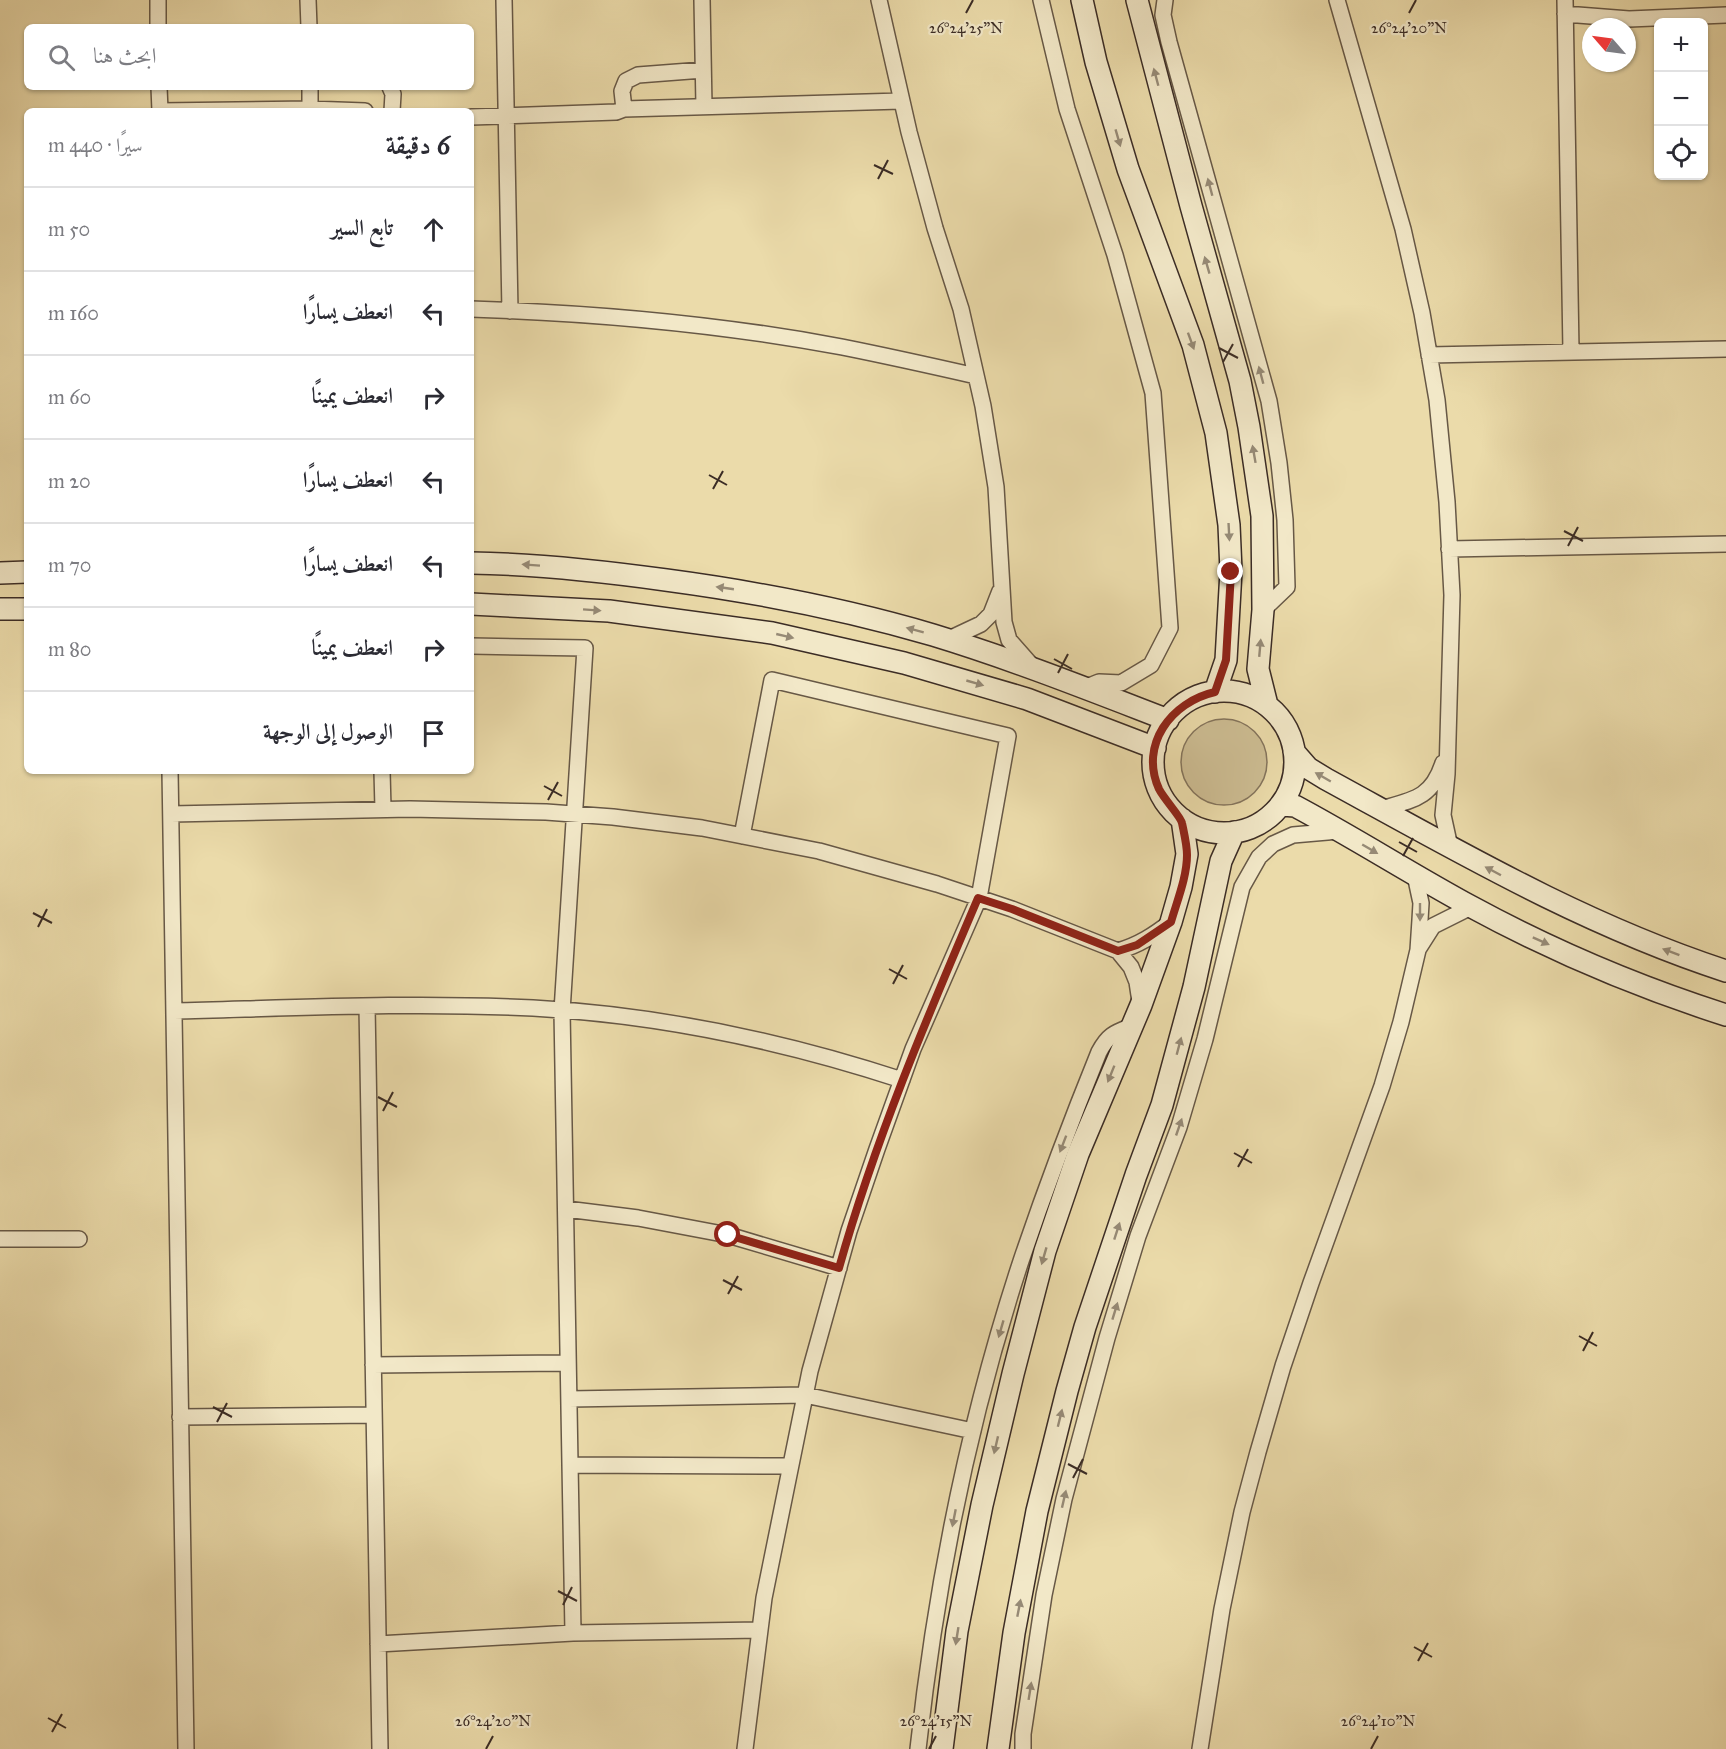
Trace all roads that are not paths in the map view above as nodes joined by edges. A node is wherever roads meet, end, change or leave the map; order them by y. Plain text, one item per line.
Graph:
1 (158, 0) edge
2 (309, 0) edge
3 (504, 0) edge
4 (702, 0) edge
5 (879, 0) edge
6 (1041, 0) edge
7 (1082, 0) edge
8 (1137, 0) edge
9 (1165, 0) edge
10 (1337, 0) edge
11 (1565, 7) edge
12 (1726, 15) edge
13 (158, 24) edge
14 (309, 24) edge
15 (703, 70) junction
16 (159, 90) edge
17 (310, 90) edge
18 (391, 90) edge
19 (901, 101) junction
20 (704, 106) junction
21 (160, 108) edge
22 (310, 108) edge
23 (392, 108) edge
24 (624, 109) junction
25 (474, 117) edge
26 (507, 117) junction
27 (474, 309) edge
28 (510, 311) junction
29 (1726, 349) edge
30 (1571, 351) junction
31 (1429, 355) junction
32 (976, 376) junction
33 (1726, 544) edge
34 (1449, 549) junction
35 (474, 563) edge
36 (24, 572) edge
37 (0, 573) edge
38 (1003, 583) junction
39 (474, 604) edge
40 (0, 609) edge
41 (24, 609) edge
42 (1263, 610) junction
43 (948, 640) junction
44 (474, 646) edge
45 (1036, 670) junction
46 (1084, 688) junction
47 (1215, 692) junction
48 (1267, 705) junction
49 (1168, 720) junction
50 (1155, 748) junction
51 (1447, 748) junction
52 (1294, 752) junction
53 (170, 774) edge
54 (382, 774) edge
55 (1443, 796) junction
56 (1420, 797) junction
57 (1281, 805) junction
58 (383, 809) junction
59 (1381, 809) junction
60 (171, 814) junction
61 (574, 814) junction
62 (1182, 819) junction
63 (1340, 831) junction
64 (1234, 832) junction
65 (742, 836) junction
66 (1450, 847) junction
67 (1415, 875) junction
68 (978, 898) junction
69 (1471, 907) junction
70 (1171, 922) junction
71 (1418, 950) junction
72 (1118, 951) junction
73 (1726, 971) edge
74 (1141, 1005) junction
75 (367, 1006) junction
76 (174, 1011) junction
77 (562, 1011) junction
78 (1726, 1015) edge
79 (1132, 1026) junction
80 (902, 1080) junction
81 (566, 1209) junction
82 (0, 1239) edge
83 (79, 1239) dead end
84 (839, 1268) junction
85 (568, 1363) junction
86 (373, 1365) junction
87 (805, 1395) junction
88 (569, 1399) junction
89 (374, 1414) junction
90 (180, 1418) junction
91 (974, 1431) junction
92 (570, 1465) junction
93 (789, 1466) junction
94 (760, 1630) junction
95 (573, 1633) junction
96 (378, 1644) junction
97 (186, 1749) edge
98 (380, 1749) edge
99 (745, 1749) edge
100 (918, 1749) edge
101 (942, 1749) edge
102 (998, 1749) edge
103 (1023, 1749) edge
104 (1200, 1749) edge

1 - 13 street
2 - 14 street
3 - 26 street
4 - 15 street
5 - 19 street
6 - 46 street
7 -> 47 main road
42 -> 8 main road
42 -> 9 street
10 - 31 street
11 - 12 street
11 - 30 street
15 - 20 street
15 - 24 street
16 - 21 street
17 - 22 street
18 - 23 street
19 - 20 street
19 - 32 street
20 - 24 street
24 - 26 street
25 - 26 street
26 - 28 street
27 - 28 street
28 - 32 street
29 - 30 street
30 - 31 street
31 - 34 street
32 - 38 street
33 - 34 street
34 - 51 street
43 -> 35 main road
36 - 37 main road
38 - 43 street
38 - 45 street
39 -> 50 main road
40 - 41 main road
48 -> 42 main road
43 - 45 main road
44 - 61 street
45 - 46 main road
46 - 49 main road
47 - 48 main road
47 - 49 main road
48 - 52 main road
49 - 50 main road
50 - 62 main road
51 - 55 street
51 - 56 street
52 - 57 main road
59 -> 52 main road
53 - 60 street
54 - 58 street
55 - 56 street
55 - 66 street
56 - 59 street
57 - 63 main road
57 - 64 main road
58 - 60 street
58 - 61 street
59 - 66 main road
60 - 76 street
61 - 65 street
61 - 77 street
62 - 64 main road
62 - 70 main road
63 -> 67 main road
103 -> 63 street
102 -> 64 main road
65 - 68 street
65 - 68 street
73 -> 66 main road
67 - 69 main road
67 -> 71 street
68 - 72 street
68 - 80 street
69 - 71 street
69 -> 78 main road
70 - 72 street
70 - 74 main road
71 - 104 street
72 - 74 street
74 - 79 main road
75 - 76 street
75 - 77 street
75 - 86 street
76 - 90 street
77 - 80 street
77 - 81 street
79 -> 91 street
79 -> 101 main road
80 - 84 street
81 - 84 street
81 - 85 street
82 - 83 street
84 - 87 street
85 - 86 street
85 - 88 street
86 - 89 street
87 - 88 street
87 - 91 street
87 - 93 street
88 - 92 street
89 - 90 street
89 - 96 street
90 - 97 street
91 -> 100 street
92 - 93 street
92 - 95 street
93 - 94 street
94 - 95 street
94 - 99 street
95 - 96 street
96 - 98 street

